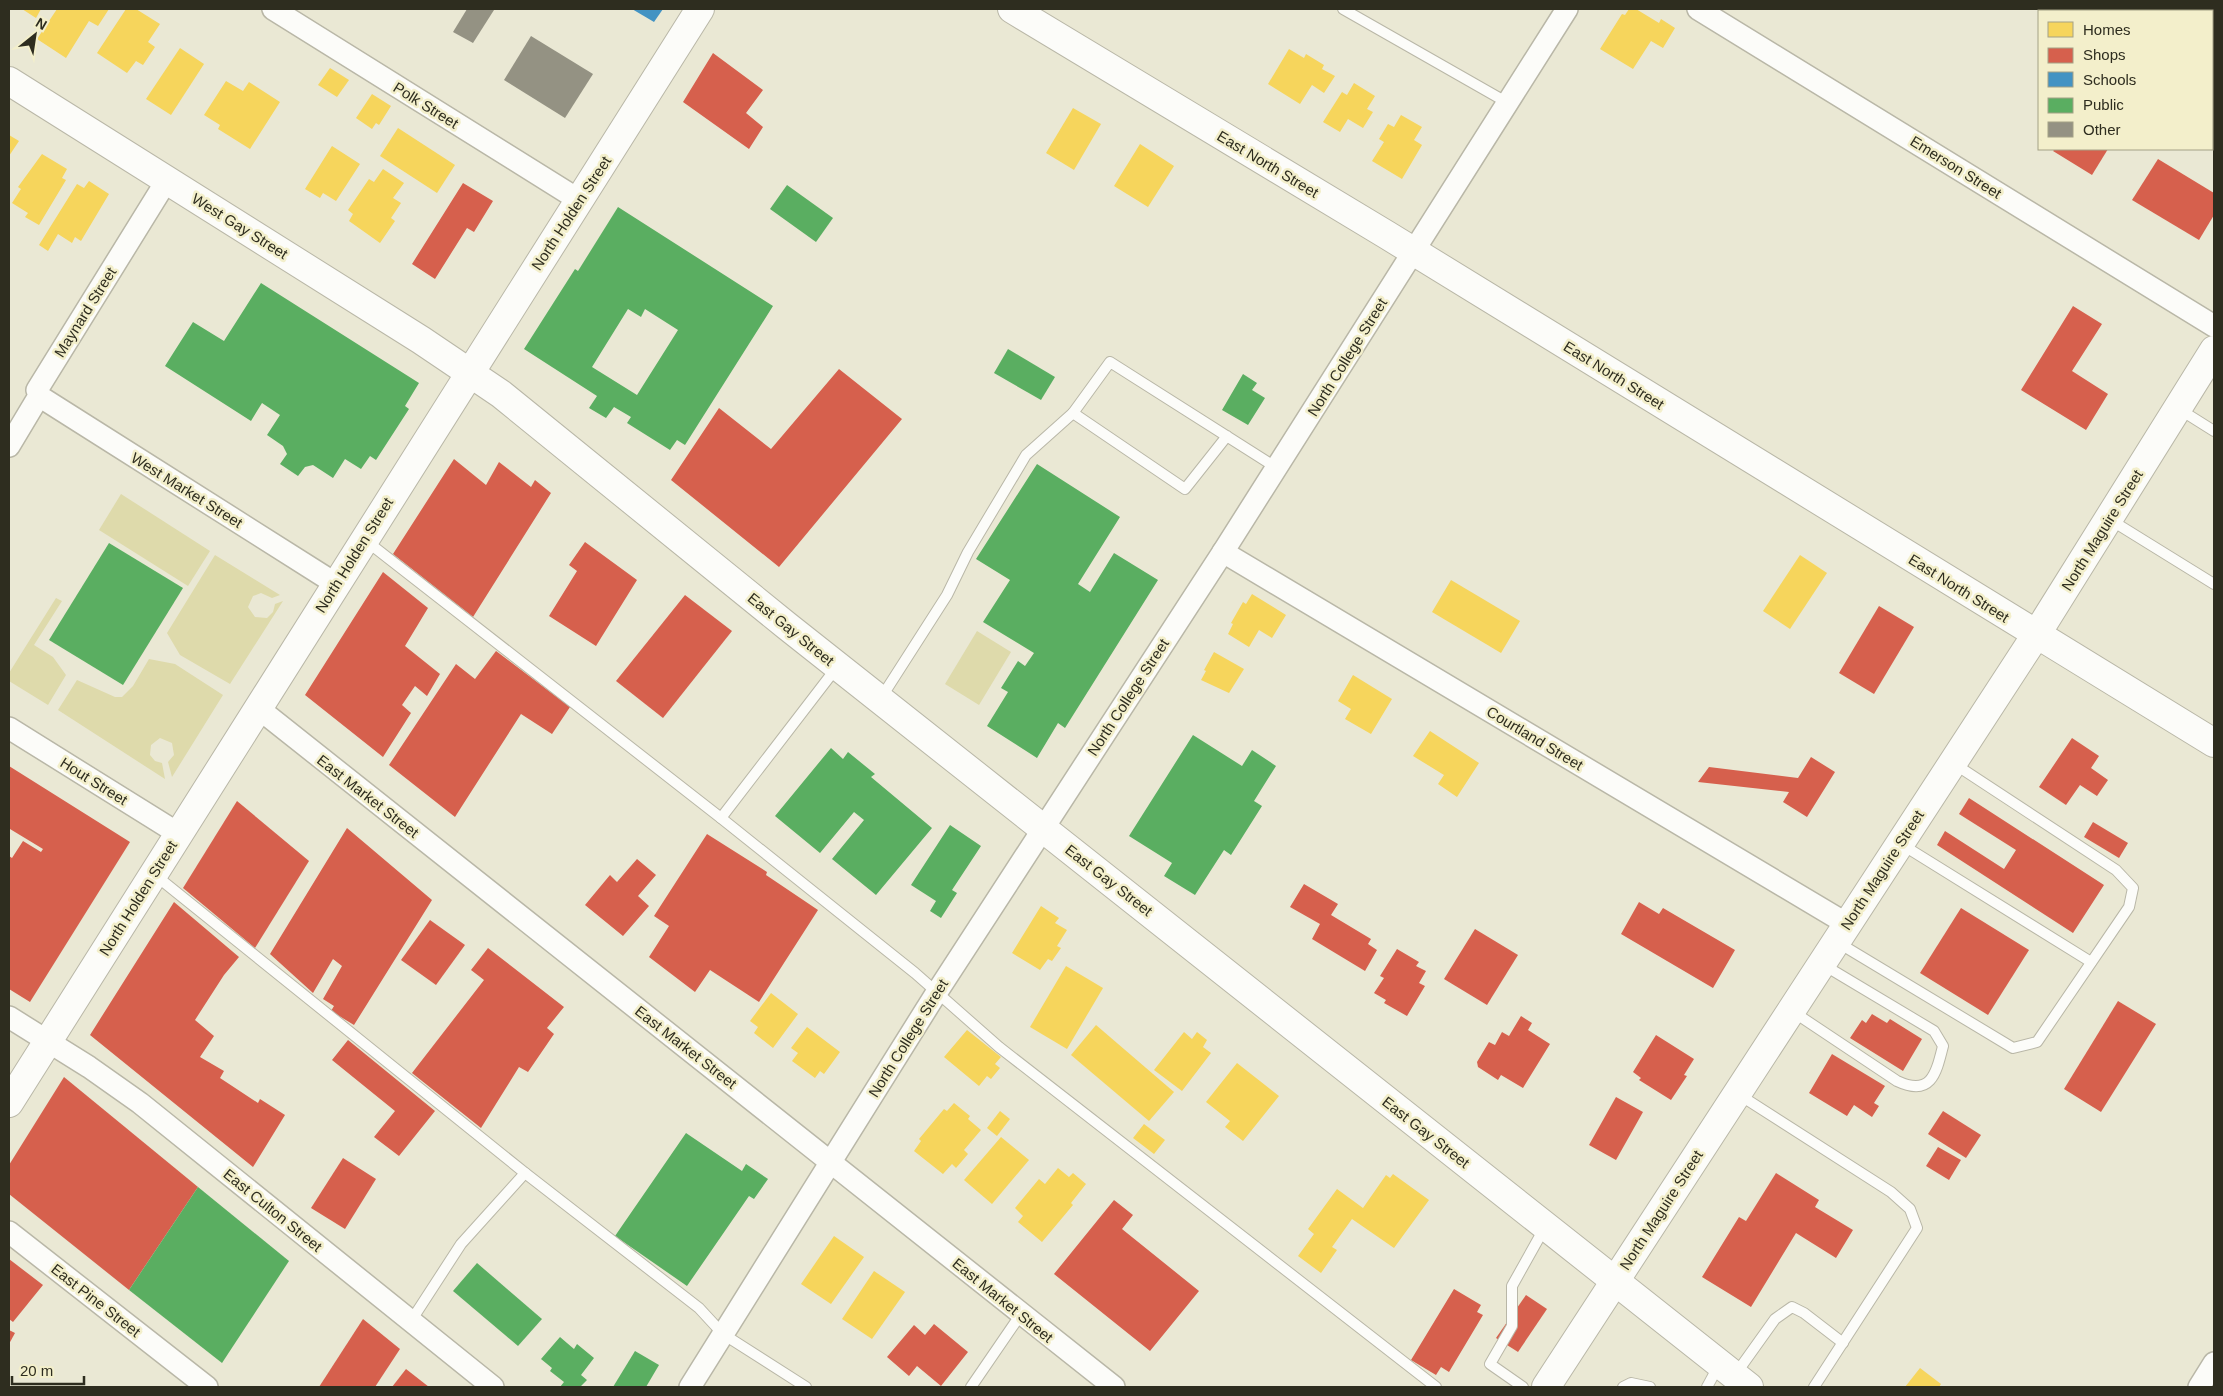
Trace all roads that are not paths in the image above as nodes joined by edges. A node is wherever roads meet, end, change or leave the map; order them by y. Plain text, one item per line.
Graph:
1 (273, 9) edge
2 (700, 9) edge
3 (1012, 9) edge
4 (1343, 9) edge
5 (1568, 9) edge
6 (1698, 9) edge
7 (9, 81) edge
8 (1508, 103) junction
9 (167, 180) junction
10 (579, 200) junction
11 (1414, 252) junction
12 (2214, 326) edge
13 (2214, 350) edge
14 (469, 372) junction
15 (39, 396) junction
16 (2178, 408) junction
17 (1073, 412) junction
18 (2214, 431) edge
19 (1226, 436) junction
20 (9, 446) edge
21 (1277, 468) junction
22 (2109, 519) junction
23 (364, 540) junction
24 (1223, 552) junction
25 (336, 584) junction
26 (2214, 584) edge
27 (2036, 635) junction
28 (838, 666) junction
29 (880, 699) junction
30 (258, 708) junction
31 (9, 728) edge
32 (2214, 743) edge
33 (1953, 762) junction
34 (721, 818) junction
35 (1043, 827) junction
36 (179, 834) junction
37 (1900, 843) junction
38 (154, 874) junction
39 (1835, 943) junction
40 (2091, 962) junction
41 (937, 992) junction
42 (1791, 1010) junction
43 (9, 1017) edge
44 (47, 1042) junction
45 (1738, 1094) junction
46 (9, 1103) edge
47 (831, 1161) junction
48 (525, 1173) junction
49 (1545, 1226) junction
50 (9, 1232) edge
51 (1614, 1282) junction
52 (1021, 1314) junction
53 (411, 1321) junction
54 (723, 1334) junction
55 (1843, 1343) junction
56 (2214, 1363) edge
57 (1727, 1379) edge
58 (208, 1387) edge
59 (493, 1387) edge
60 (690, 1387) edge
61 (806, 1387) edge
62 (971, 1387) edge
63 (1114, 1387) edge
64 (1436, 1387) edge
65 (1523, 1387) edge
66 (1546, 1387) edge
67 (1623, 1387) edge
68 (1650, 1387) edge
69 (1814, 1387) edge
70 (2199, 1387) edge

1 - 10 street, Polk Street
2 - 10 main road, North Holden Street
3 - 11 main road, East North Street
4 - 8 lane
5 - 8 street, North College Street
6 - 12 street, Emerson Street
7 - 9 main road, West Gay Street
8 - 11 street, North College Street
9 - 14 main road, West Gay Street
9 - 15 street, Maynard Street
10 - 14 main road, North Holden Street
11 - 21 street, North College Street
11 - 27 main road, East North Street
13 - 16 main road, North Maguire Street
14 - 23 main road, North Holden Street
14 - 28 main road, East Gay Street
15 - 20 street, Maynard Street
15 - 25 street, West Market Street
16 - 18 lane
16 - 22 main road, North Maguire Street
17 - 19 lane
17 - 19 lane
17 - 29 lane
19 - 21 lane
21 - 24 street, North College Street
22 - 26 lane
22 - 27 main road, North Maguire Street
23 - 25 main road, North Holden Street
23 - 34 lane
24 - 35 street, North College Street
24 - 39 street, Courtland Street
25 - 30 main road, North Holden Street
27 - 32 main road, East North Street
27 - 33 main road, North Maguire Street
28 - 29 main road, East Gay Street
28 - 34 lane
29 - 35 main road, East Gay Street
30 - 36 main road, North Holden Street
30 - 47 street, East Market Street
31 - 36 street, Hout Street
33 - 37 main road, North Maguire Street
33 - 40 lane
34 - 41 lane
35 - 41 street, North College Street
35 - 49 main road, East Gay Street
36 - 38 main road, North Holden Street
37 - 39 main road, North Maguire Street
37 - 40 lane
38 - 44 main road, North Holden Street
38 - 48 lane
39 - 40 lane
39 - 42 main road, North Maguire Street
39 - 42 lane
41 - 47 street, North College Street
41 - 64 lane
42 - 45 main road, North Maguire Street
43 - 44 street, East Culton Street
44 - 46 main road, North Holden Street
44 - 53 street, East Culton Street
45 - 51 main road, North Maguire Street
45 - 55 lane
47 - 52 street, East Market Street
47 - 54 street, North College Street
48 - 53 lane
48 - 54 lane
49 - 51 main road, East Gay Street
49 - 65 lane
50 - 58 street, East Pine Street
51 - 57 main road, East Gay Street
51 - 66 main road, North Maguire Street
52 - 62 lane
52 - 63 street, East Market Street
53 - 59 street, East Culton Street
54 - 60 street, North College Street
54 - 61 lane
55 - 57 lane
55 - 69 lane
56 - 70 street
67 - 68 lane

